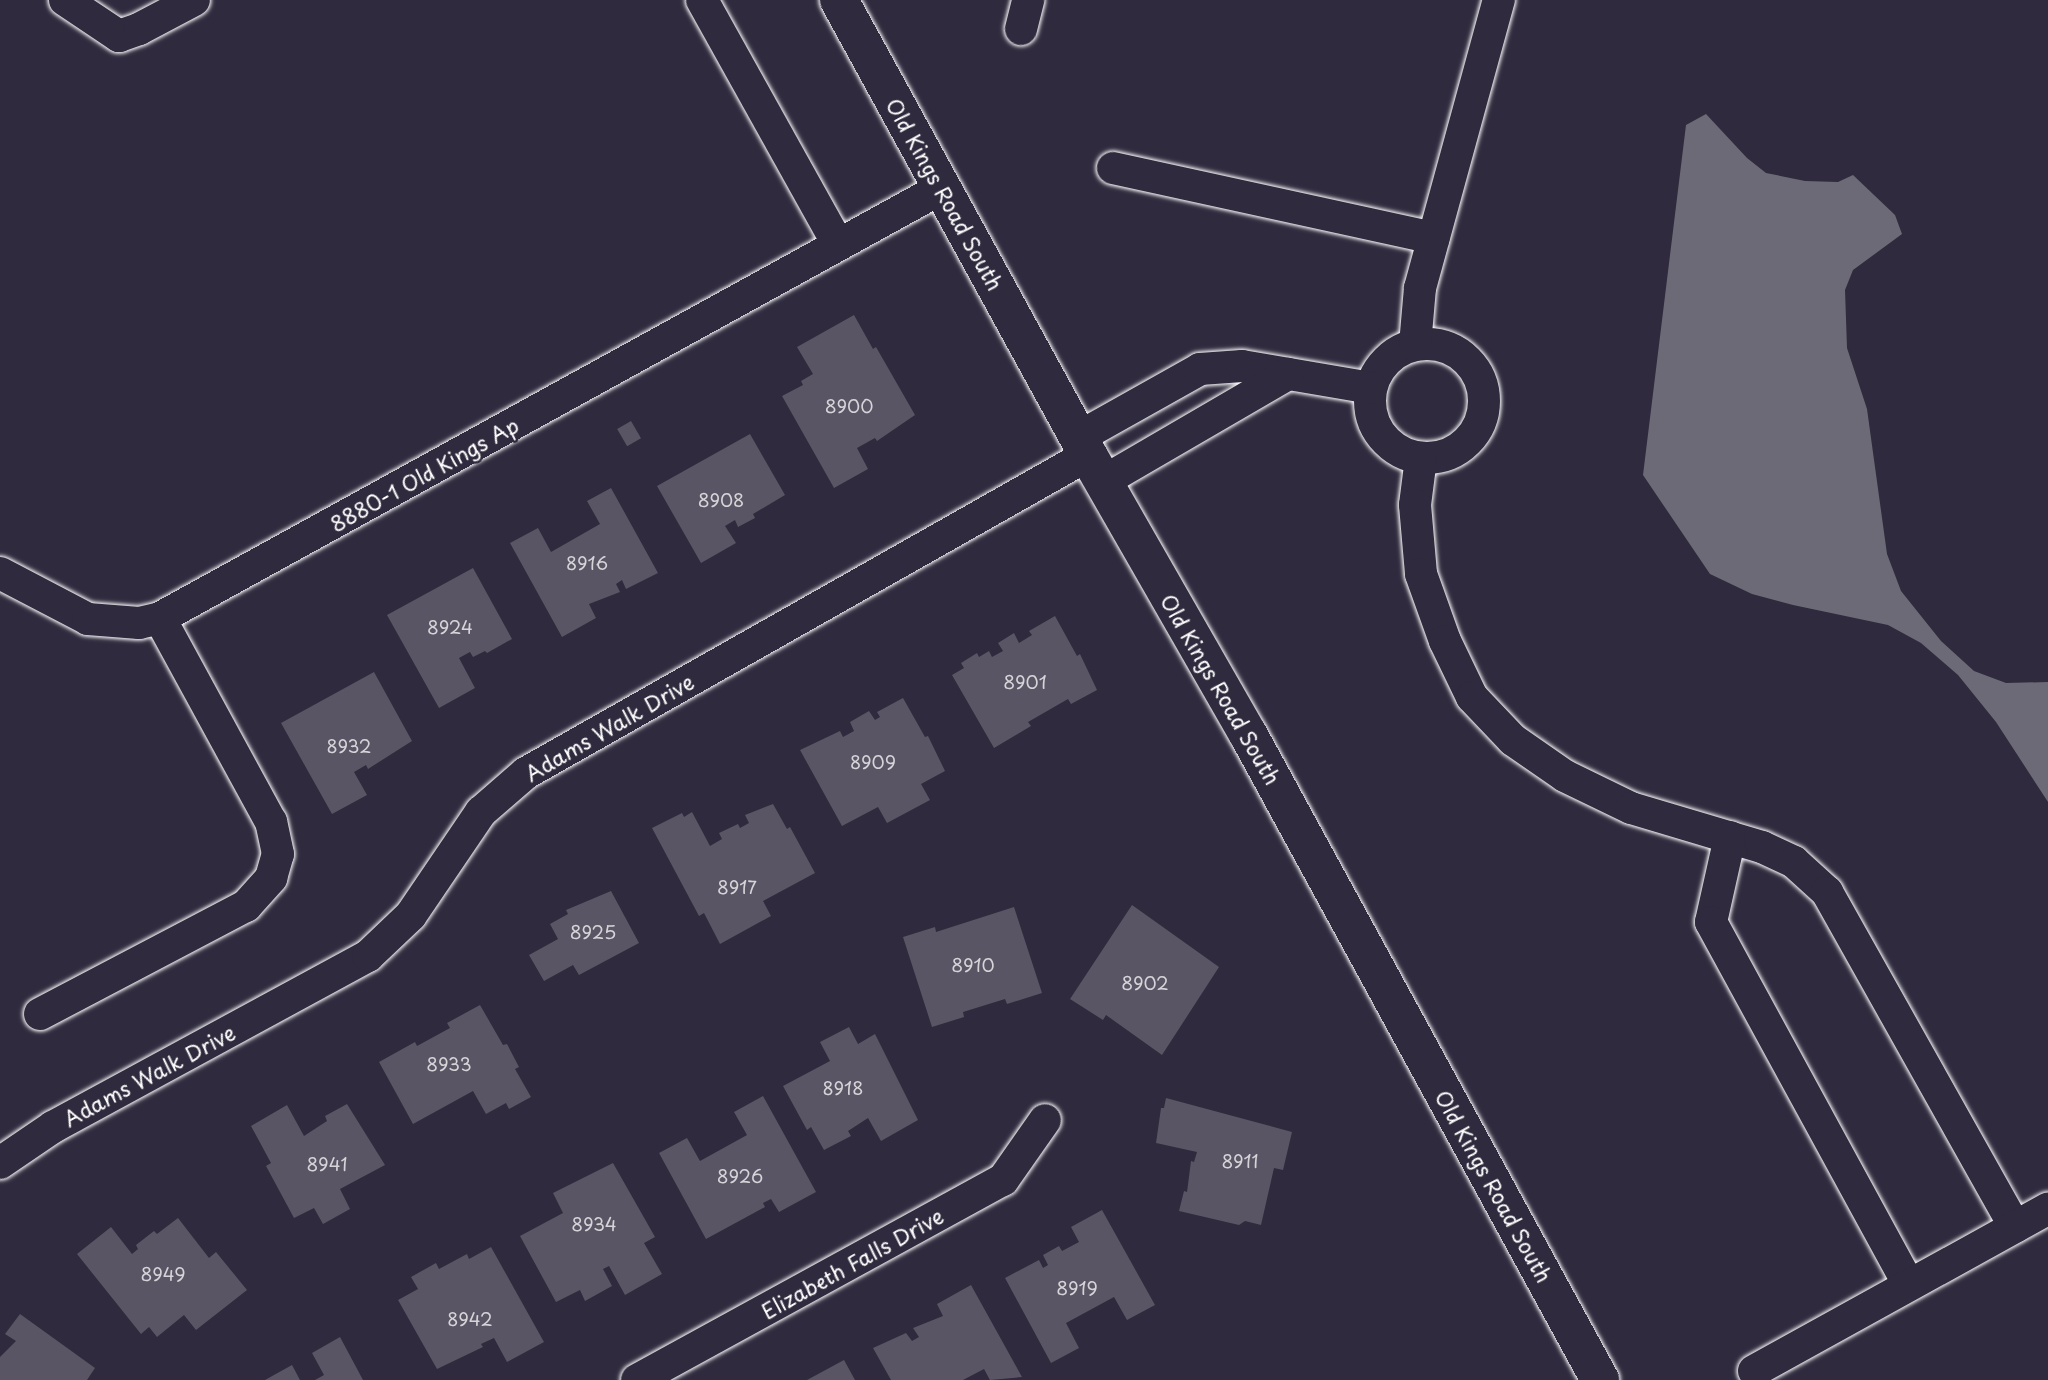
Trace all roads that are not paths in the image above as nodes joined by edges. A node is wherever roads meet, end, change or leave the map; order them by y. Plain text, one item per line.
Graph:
1 (65, 0) edge
2 (194, 0) edge
3 (702, 0) edge
4 (839, 0) edge
5 (1499, 0) edge
6 (1114, 168) dead end
7 (942, 188) junction
8 (1433, 238) junction
9 (838, 244) junction
10 (1415, 345) junction
11 (1289, 374) junction
12 (1371, 388) junction
13 (1091, 458) junction
14 (1421, 458) junction
15 (0, 573) edge
16 (160, 618) junction
17 (1730, 837) junction
18 (40, 1014) dead end
19 (1045, 1120) dead end
20 (0, 1163) edge
21 (2048, 1209) edge
22 (2015, 1227) junction
23 (1909, 1285) junction
24 (1754, 1371) dead end
25 (637, 1380) edge
26 (1600, 1380) edge

1 - 2 street
3 - 9 street
4 - 7 street, Old Kings Road South
5 - 8 street
6 - 8 street
7 - 9 street, 8880-1 Old Kings Ap
7 - 13 street, Old Kings Road South
8 - 10 street
9 - 16 street, 8880-1 Old Kings Ap
10 - 12 street
10 - 14 street
11 - 12 street
11 - 13 street
11 - 13 street
12 - 14 street
13 - 20 street, Adams Walk Drive
13 - 26 street, Old Kings Road South
14 - 17 street
15 - 16 street, 8880-1 Old Kings Ap
16 - 18 street
17 - 22 street
17 - 23 street
19 - 25 street, Elizabeth Falls Drive
21 - 22 street
22 - 23 street
23 - 24 street

